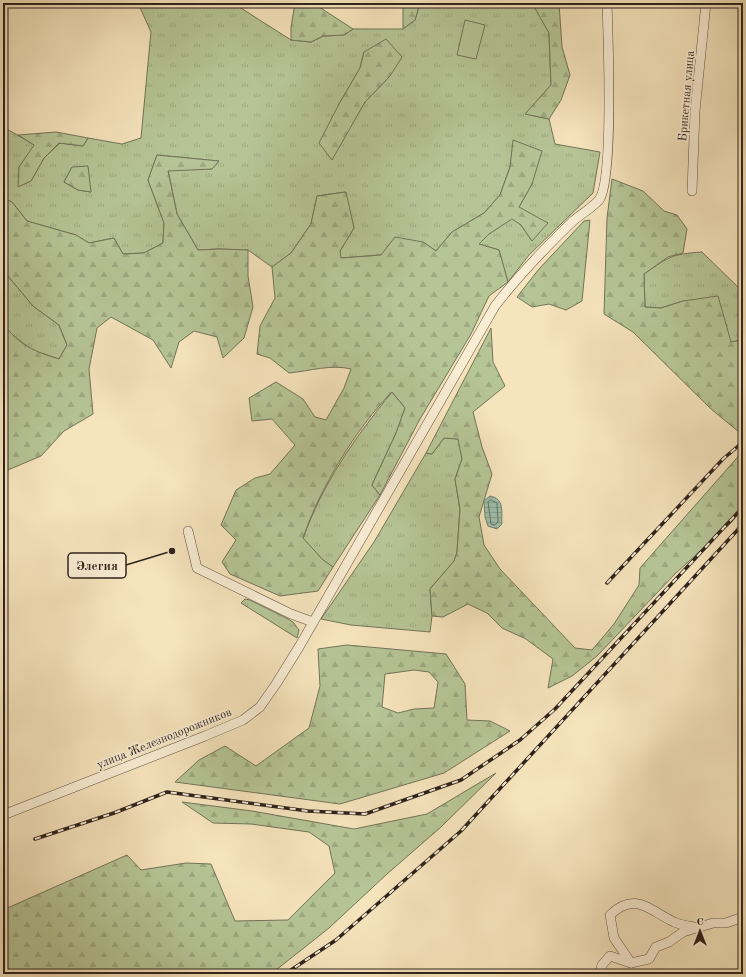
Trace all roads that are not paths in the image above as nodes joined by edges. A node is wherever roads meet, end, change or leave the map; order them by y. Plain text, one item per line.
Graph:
1 (607, 3) edge
2 (706, 3) edge
3 (692, 191) dead end
4 (188, 531) dead end
5 (313, 622) junction
6 (3, 815) edge
7 (743, 917) edge
8 (700, 928) junction
9 (614, 938) junction
10 (610, 956) junction
11 (631, 964) junction
12 (600, 974) edge

1 - 5 street, улица Железнодорожников
2 - 3 street, Брикетная улица
4 - 5 street
5 - 6 street, улица Железнодорожников
7 - 8 street
8 - 9 street
8 - 11 street
9 - 10 street
9 - 11 street
10 - 11 street
10 - 12 street

